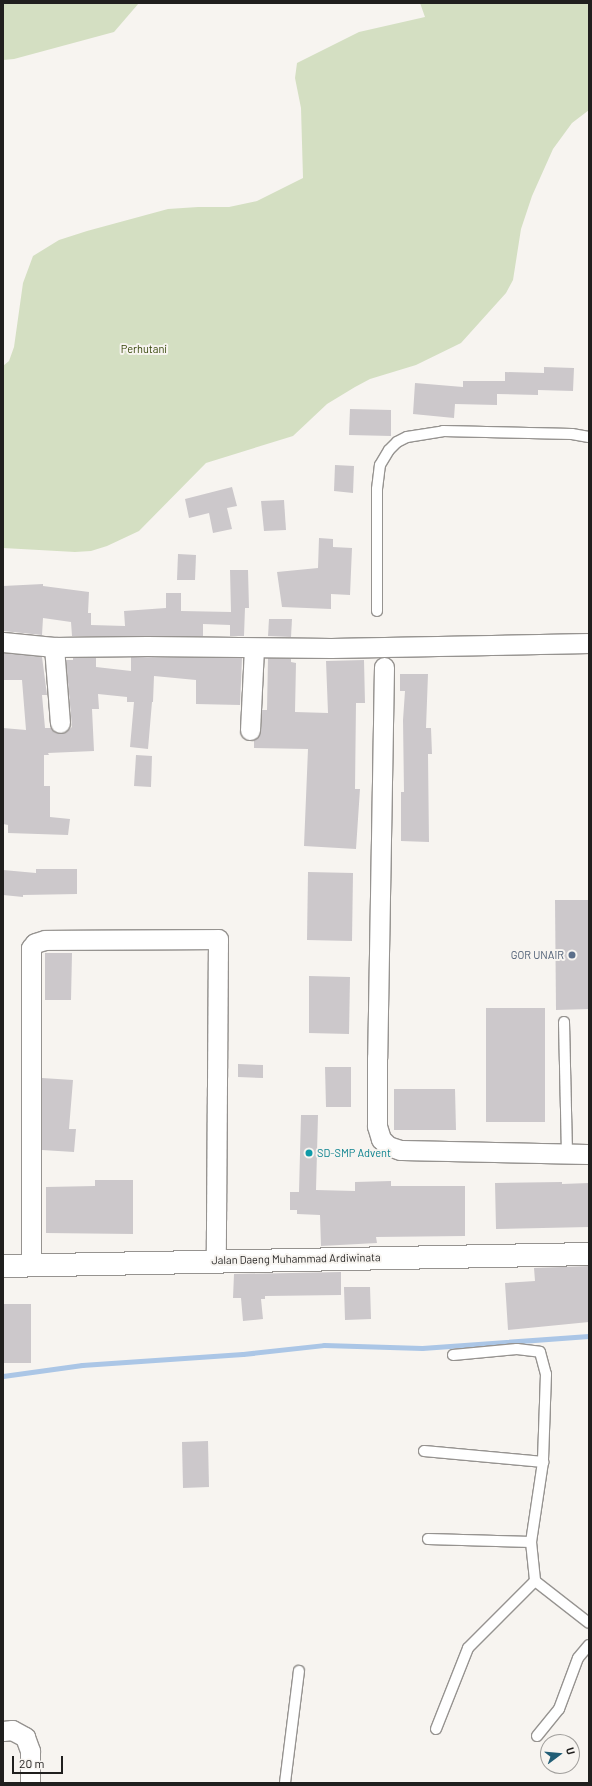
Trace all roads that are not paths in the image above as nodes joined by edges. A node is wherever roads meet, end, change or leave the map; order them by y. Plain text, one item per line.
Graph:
1 (589, 436) edge
2 (378, 611) dead end
3 (3, 642) edge
4 (589, 643) edge
5 (54, 647) junction
6 (254, 648) junction
7 (384, 667) dead end
8 (60, 723) dead end
9 (250, 730) dead end
10 (564, 1022) dead end
11 (567, 1154) junction
12 (589, 1154) edge
13 (589, 1254) edge
14 (216, 1262) junction
15 (31, 1265) junction
16 (3, 1266) edge
17 (453, 1355) dead end
18 (424, 1451) dead end
19 (543, 1462) junction
20 (428, 1539) dead end
21 (531, 1542) junction
22 (535, 1581) junction
23 (589, 1623) edge
24 (589, 1645) edge
25 (299, 1671) dead end
26 (436, 1729) dead end
27 (3, 1730) edge
28 (537, 1736) dead end
29 (30, 1783) edge
30 (285, 1783) edge

1 - 2 lane
3 - 5 street
4 - 6 street
5 - 6 street
5 - 8 street
6 - 9 street
7 - 11 street
10 - 11 lane
11 - 12 street
13 - 14 main road, Jalan Daeng Muhammad Ardiwinata
14 - 15 main road, Jalan Daeng Muhammad Ardiwinata
14 - 15 street
15 - 16 main road, Jalan Daeng Muhammad Ardiwinata
17 - 19 lane
18 - 19 lane
19 - 21 lane
20 - 21 lane
21 - 22 lane
22 - 23 lane
22 - 26 lane
24 - 28 lane
25 - 30 lane
27 - 29 street

